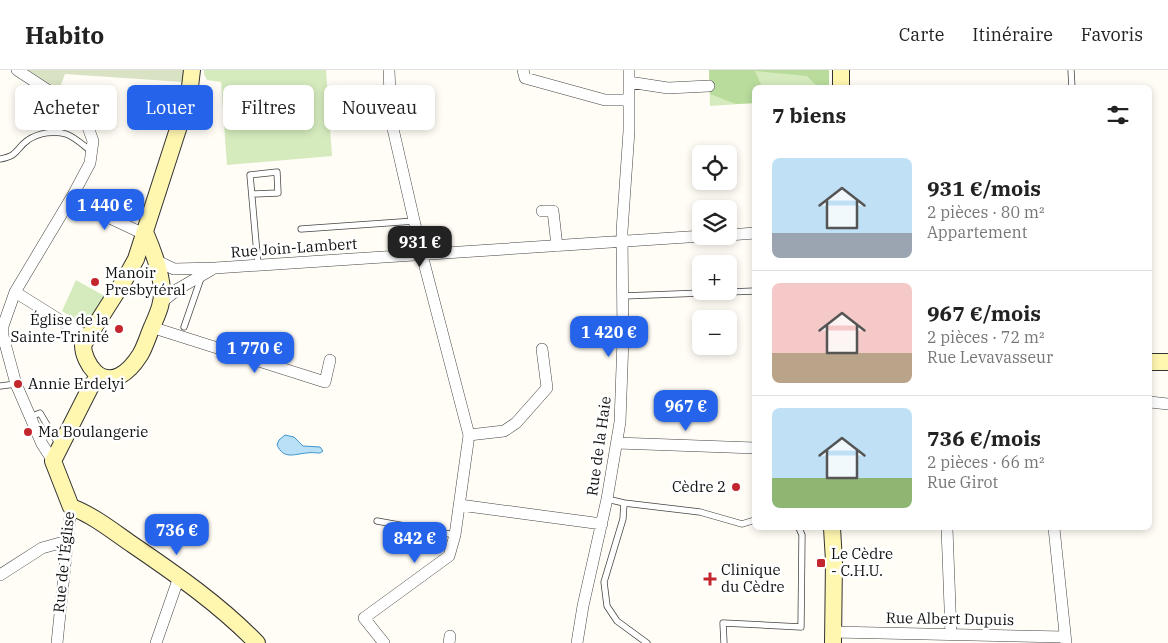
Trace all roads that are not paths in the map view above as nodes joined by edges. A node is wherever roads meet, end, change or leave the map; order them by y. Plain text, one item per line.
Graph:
1 (17, 70) edge
2 (192, 70) edge
3 (389, 70) edge
4 (523, 70) edge
5 (629, 70) edge
6 (841, 70) edge
7 (1071, 70) edge
8 (629, 82) junction
9 (840, 85) edge
10 (1072, 85) edge
11 (709, 86) dead end
12 (628, 100) junction
13 (92, 152) junction
14 (0, 159) edge
15 (252, 194) junction
16 (78, 203) dead end
17 (542, 212) dead end
18 (415, 221) junction
19 (301, 229) dead end
20 (145, 233) junction
21 (752, 233) edge
22 (737, 234) edge
23 (692, 237) edge
24 (622, 242) junction
25 (557, 246) junction
26 (422, 255) junction
27 (136, 259) junction
28 (155, 260) junction
29 (258, 265) junction
30 (202, 271) junction
31 (752, 291) edge
32 (16, 292) junction
33 (623, 296) junction
34 (162, 302) junction
35 (184, 327) dead end
36 (152, 328) junction
37 (87, 337) junction
38 (542, 348) dead end
39 (330, 360) dead end
40 (1152, 362) edge
41 (1168, 362) edge
42 (99, 376) junction
43 (16, 384) junction
44 (0, 386) edge
45 (1152, 402) edge
46 (1168, 404) edge
47 (469, 435) junction
48 (617, 443) junction
49 (752, 448) edge
50 (57, 454) junction
51 (607, 499) junction
52 (624, 504) junction
53 (460, 505) junction
54 (71, 507) junction
55 (752, 521) edge
56 (377, 522) dead end
57 (602, 524) junction
58 (800, 530) edge
59 (832, 530) edge
60 (947, 530) edge
61 (1054, 530) edge
62 (455, 535) junction
63 (67, 541) junction
64 (0, 575) edge
65 (179, 577) junction
66 (951, 634) junction
67 (833, 638) edge
68 (1066, 640) edge
69 (56, 643) edge
70 (156, 643) edge
71 (257, 643) edge
72 (384, 643) edge
73 (577, 643) edge
74 (647, 643) edge
75 (724, 643) edge

1 - 13 street
2 - 20 street
3 - 18 street
4 - 12 street
5 - 8 street, Rue de la Haie
6 - 9 street
7 - 10 lane
8 - 11 street
8 - 12 street, Rue de la Haie
12 - 24 street, Rue de la Haie
13 - 14 lane
13 - 32 street
15 - 15 lane
15 - 29 lane
16 - 20 street
17 - 25 street
18 - 19 lane
18 - 26 street
20 - 27 street
20 - 28 street
21 - 22 street
23 - 24 street, Rue Join-Lambert
24 - 25 street, Rue Join-Lambert
24 - 33 street, Rue de la Haie
25 - 26 street, Rue Join-Lambert
26 - 29 street, Rue Join-Lambert
26 - 47 street
27 - 28 street
27 - 37 street
28 - 30 street, Rue Join-Lambert
28 - 34 street
29 - 30 street, Rue Join-Lambert
30 - 34 street
30 - 35 lane
31 - 33 lane
32 - 37 street
32 - 43 street
33 - 48 street, Rue de la Haie
34 - 36 street
36 - 39 street
36 - 42 street
37 - 42 street
38 - 47 street
40 - 41 street
42 - 50 street
43 - 44 lane
43 - 50 street
45 - 46 street
47 - 53 street
48 - 49 street
48 - 51 street, Rue de la Haie
50 - 54 street, Rue de l'Église
51 - 52 lane
51 - 57 street, Rue de la Haie
52 - 55 lane
52 - 74 lane
53 - 57 street
53 - 62 street
54 - 63 street, Rue de l'Église
54 - 65 street
56 - 62 lane
57 - 73 street, Rue de la Haie
58 - 75 lane
59 - 67 street
60 - 66 street
61 - 68 street
62 - 72 street
63 - 64 street
63 - 69 street, Rue de l'Église
65 - 70 street
65 - 71 street
66 - 67 street, Rue Albert Dupuis
66 - 68 street, Rue Albert Dupuis

